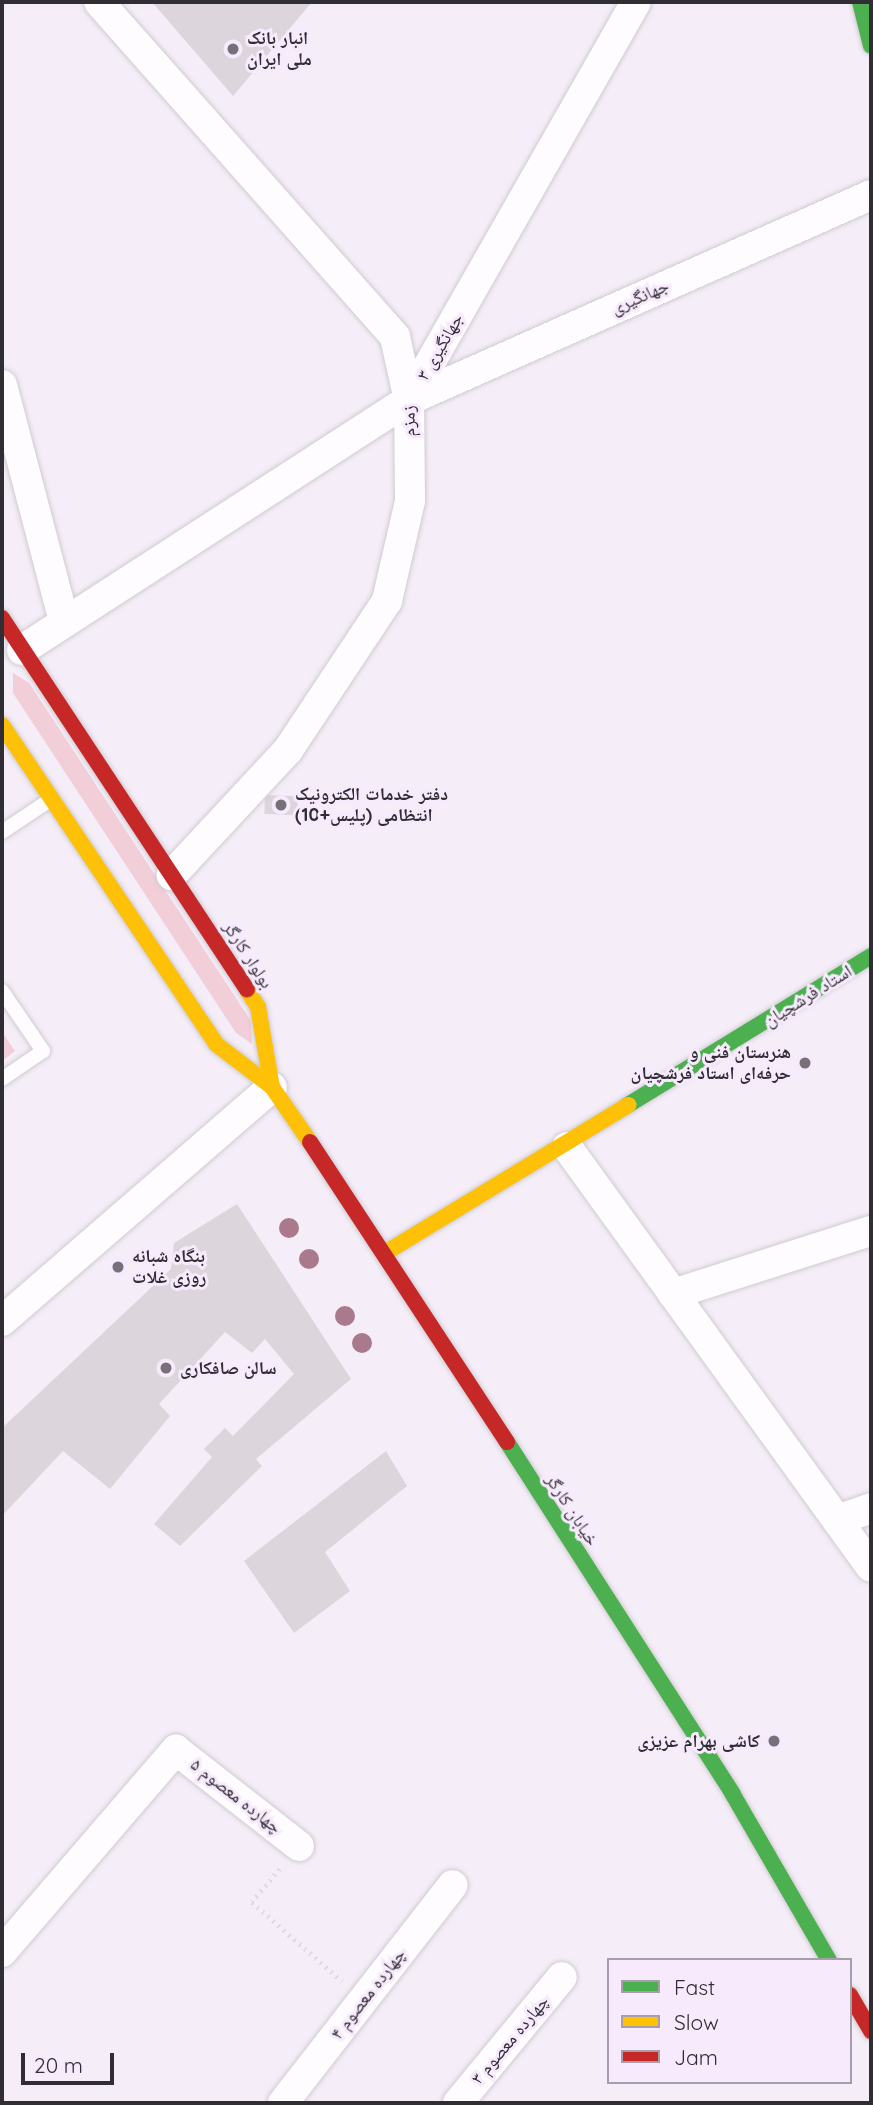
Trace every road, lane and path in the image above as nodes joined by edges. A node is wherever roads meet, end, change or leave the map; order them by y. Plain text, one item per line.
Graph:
1 (99, 2) edge
2 (635, 2) edge
3 (860, 2) edge
4 (871, 46) edge
5 (871, 195) edge
6 (2, 385) edge
7 (409, 400) junction
8 (2, 618) edge
9 (64, 621) junction
10 (12, 656) edge
11 (2, 725) edge
12 (51, 799) junction
13 (2, 832) edge
14 (172, 875) junction
15 (871, 956) edge
16 (2, 991) edge
17 (2, 1079) edge
18 (272, 1087) junction
19 (567, 1147) junction
20 (871, 1231) edge
21 (385, 1253) junction
22 (673, 1294) junction
23 (2, 1321) edge
24 (871, 1508) edge
25 (837, 1520) junction
26 (871, 1567) edge
27 (299, 1846) joint
28 (453, 1885) dead end
29 (2, 1952) edge
30 (828, 1958) edge
31 (562, 1977) dead end
32 (852, 1998) edge
33 (363, 2000) junction
34 (871, 2031) edge
35 (283, 2103) edge
36 (458, 2103) edge

1 - 7 street, زمزم
2 - 7 street, جهانگیری ۳
3 - 4 main road
5 - 7 street, جهانگیری
6 - 9 street
7 - 9 street, جهانگیری ۳
7 - 14 street, زمزم
8 - 10 main road, بولوار کارگر
9 - 10 street, جهانگیری ۳
10 - 14 main road, بولوار کارگر
11 - 12 main road
12 - 13 lane
12 - 18 main road
14 - 18 main road, بولوار کارگر
15 - 19 main road, استاد فرشچیان
16 - 17 lane
18 - 21 main road, خیابان کارگر
18 - 23 street
19 - 21 main road, استاد فرشچیان
19 - 22 street
20 - 22 street
21 - 30 main road, خیابان کارگر
22 - 25 street
24 - 25 street
25 - 26 street
27 - 29 street, چهارده معصوم ۵
27 - 33 path, چهارده معصوم ۵
28 - 33 street, چهارده معصوم ۴
31 - 36 street, چهارده معصوم ۳
32 - 34 main road
33 - 35 street, چهارده معصوم ۴

